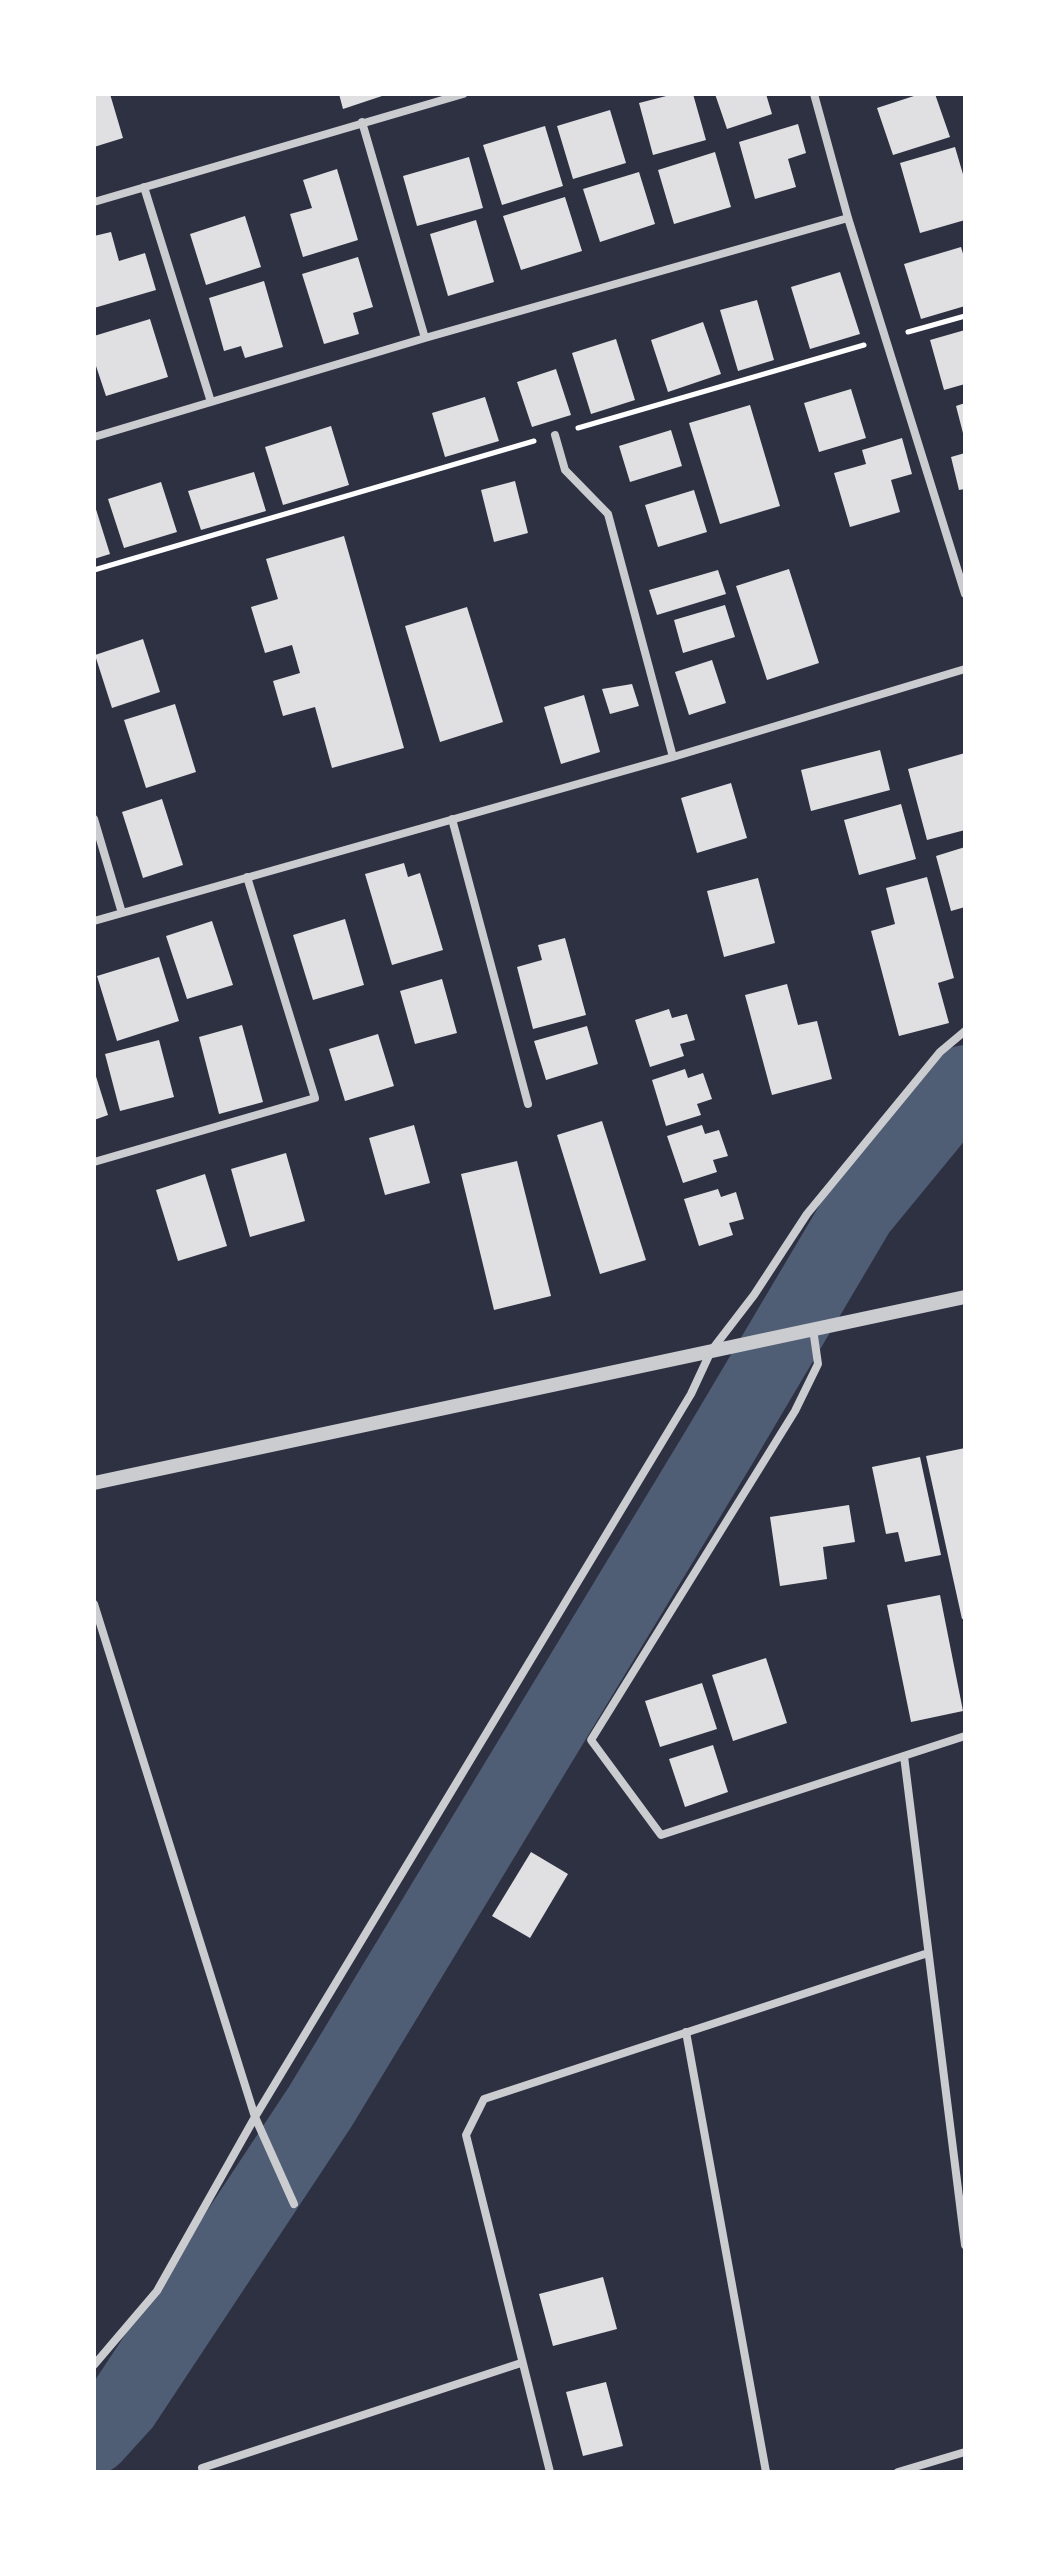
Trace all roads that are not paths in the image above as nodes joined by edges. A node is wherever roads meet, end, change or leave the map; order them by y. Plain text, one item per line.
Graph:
1 (463, 94) edge
2 (814, 94) edge
3 (362, 122) junction
4 (144, 187) junction
5 (94, 202) edge
6 (848, 218) junction
7 (425, 338) junction
8 (211, 402) junction
9 (555, 435) dead end
10 (94, 437) edge
11 (965, 594) edge
12 (965, 669) edge
13 (673, 757) junction
14 (94, 819) edge
15 (452, 819) junction
16 (247, 877) junction
17 (122, 913) junction
18 (94, 921) edge
19 (965, 1031) edge
20 (528, 1104) dead end
21 (94, 1162) edge
22 (965, 1297) edge
23 (813, 1329) junction
24 (711, 1351) junction
25 (94, 1483) edge
26 (94, 1604) edge
27 (965, 1736) edge
28 (904, 1756) junction
29 (928, 1953) junction
30 (686, 2032) junction
31 (255, 2117) junction
32 (294, 2204) dead end
33 (965, 2245) edge
34 (521, 2363) junction
35 (94, 2365) edge
36 (965, 2452) edge
37 (203, 2472) edge
38 (550, 2472) edge
39 (766, 2472) edge
40 (898, 2472) edge

1 - 3 street
2 - 6 street
3 - 4 street
3 - 7 street
4 - 5 street
4 - 8 street
6 - 7 street
6 - 11 street
7 - 8 street
8 - 10 street
9 - 13 street
12 - 13 street
13 - 15 street
14 - 17 street
15 - 16 street
15 - 20 street
16 - 17 street
16 - 21 street
17 - 18 street
19 - 24 street
22 - 23 street
23 - 24 street
23 - 28 street
24 - 25 street
24 - 31 street
26 - 31 street
27 - 28 street
28 - 29 street
29 - 30 street
29 - 33 street
30 - 34 street
30 - 39 street
31 - 32 street
31 - 35 street
34 - 37 street
34 - 38 street
36 - 40 street

